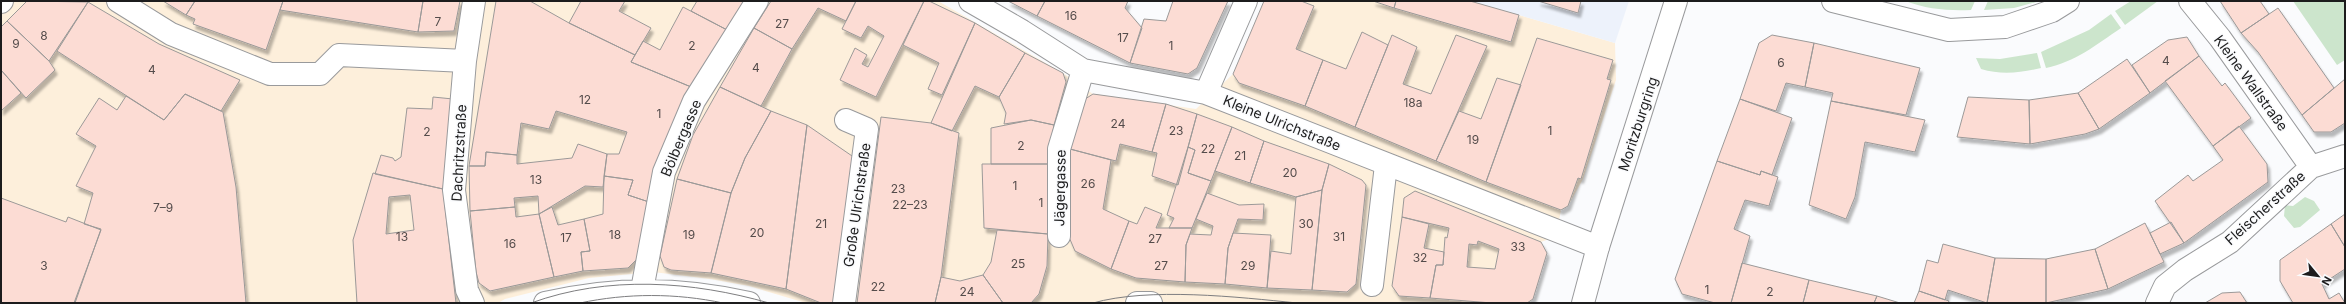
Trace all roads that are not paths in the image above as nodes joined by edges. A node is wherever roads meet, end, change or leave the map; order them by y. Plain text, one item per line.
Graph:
1 (118, 1) edge
2 (474, 1) edge
3 (757, 1) edge
4 (1246, 1) edge
5 (1676, 1) edge
6 (1833, 1) edge
7 (2068, 1) edge
8 (2190, 1) edge
9 (978, 3) edge
10 (465, 61) junction
11 (1083, 70) junction
12 (1206, 93) junction
13 (846, 120) dead end
14 (2345, 156) edge
15 (1386, 164) junction
16 (2311, 167) junction
17 (1059, 236) dead end
18 (1598, 247) junction
19 (1372, 285) dead end
20 (642, 290) junction
21 (472, 303) edge
22 (545, 303) edge
23 (749, 303) edge
24 (844, 303) edge
25 (1137, 303) edge
26 (1151, 303) edge
27 (1583, 303) edge
28 (2157, 303) edge

1 - 10 street
2 - 10 street, Dachritzstraße
3 - 20 street, Bölbergasse
4 - 12 street
5 - 18 street, Moritzburgring
6 - 7 street
8 - 16 street, Kleine Wallstraße
9 - 11 street, Kleine Ulrichstraße
10 - 21 street, Dachritzstraße
11 - 12 street, Kleine Ulrichstraße
11 - 17 street, Jägergasse
12 - 15 street, Kleine Ulrichstraße
13 - 24 street, Große Ulrichstraße
14 - 16 street, Fleischerstraße
15 - 18 street, Kleine Ulrichstraße
15 - 19 street
16 - 28 street, Fleischerstraße
18 - 27 street, Moritzburgring
20 - 22 street
20 - 23 street
25 - 26 street

